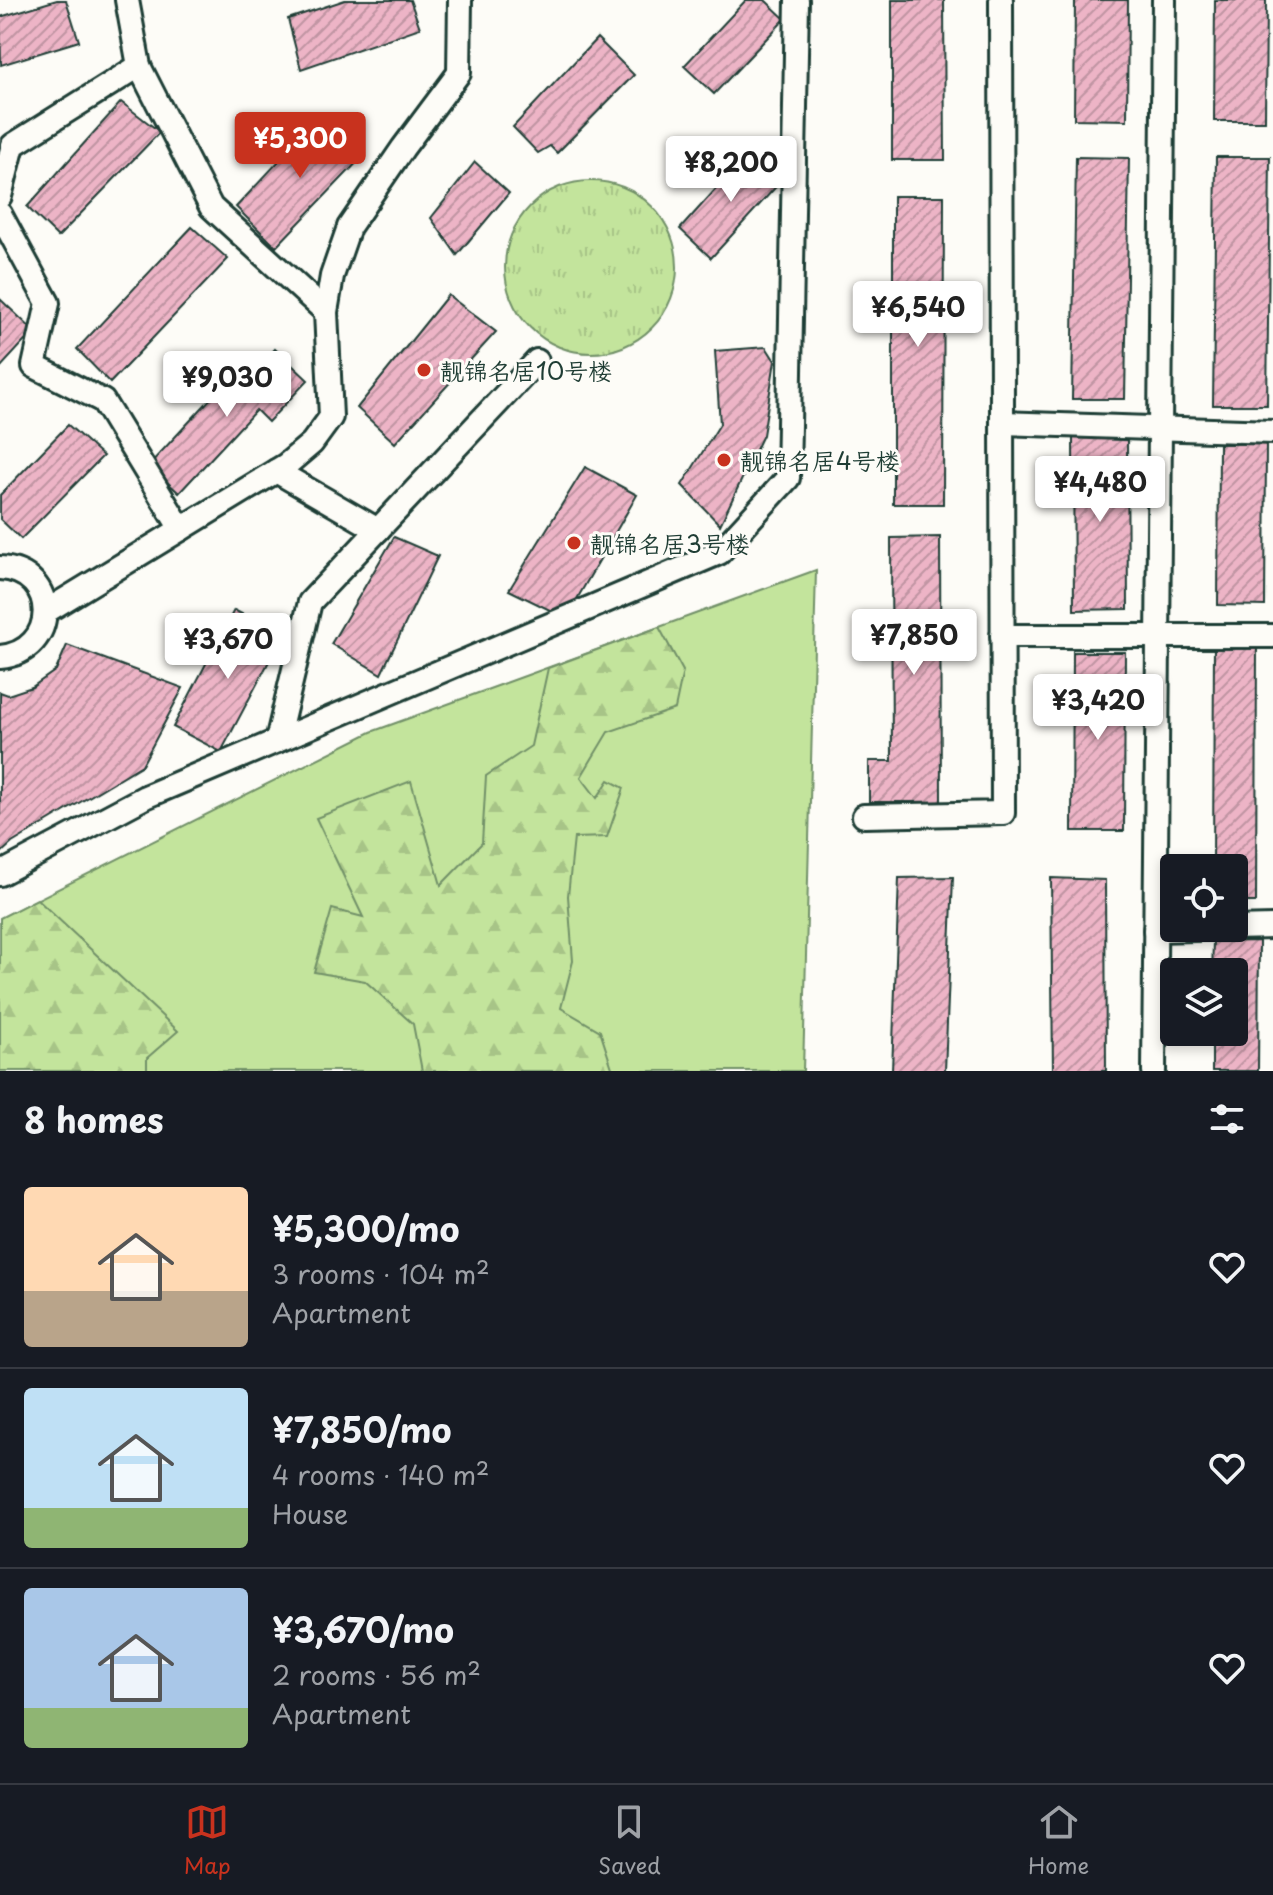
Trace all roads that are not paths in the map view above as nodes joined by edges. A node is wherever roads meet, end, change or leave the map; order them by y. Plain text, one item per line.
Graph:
1 (127, 0) edge
2 (460, 0) edge
3 (797, 0) edge
4 (1001, 0) edge
5 (1164, 0) edge
6 (139, 66) junction
7 (0, 196) edge
8 (0, 214) edge
9 (326, 312) junction
10 (537, 361) dead end
11 (1002, 423) junction
12 (1160, 429) junction
13 (1273, 432) edge
14 (276, 471) junction
15 (181, 529) junction
16 (378, 530) junction
17 (0, 568) edge
18 (45, 612) junction
19 (1002, 636) junction
20 (1158, 636) junction
21 (1273, 636) edge
22 (0, 657) edge
23 (277, 741) junction
24 (864, 816) dead end
25 (0, 874) edge
26 (1273, 927) edge
27 (1155, 930) junction
28 (1154, 1071) edge

1 - 6 street
2 - 9 street
3 - 23 street
4 - 11 street
5 - 12 street
6 - 7 street
6 - 9 street
8 - 15 street
9 - 14 street
10 - 16 street
11 - 12 street
11 - 19 street
12 - 13 street
12 - 20 street
14 - 15 street
14 - 16 street
15 - 18 street
16 - 23 street
17 - 18 street
18 - 22 street
19 - 20 street
19 - 24 street
20 - 21 street
20 - 27 street
23 - 25 street
26 - 27 street
27 - 28 street

